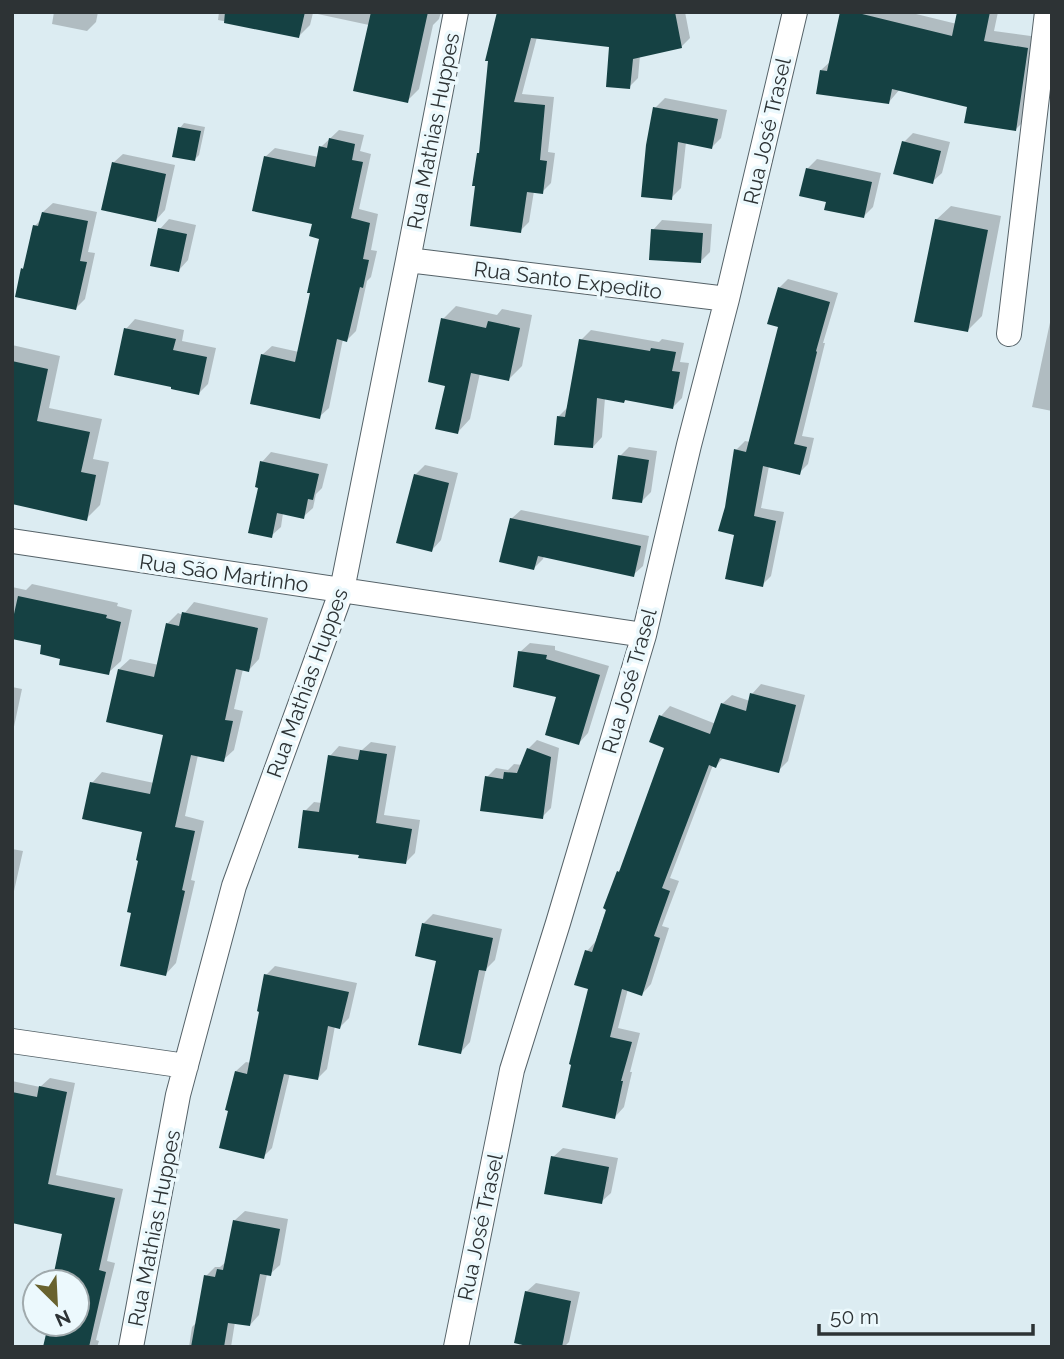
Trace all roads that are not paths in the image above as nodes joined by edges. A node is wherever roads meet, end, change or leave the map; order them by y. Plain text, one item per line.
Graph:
1 (456, 12) edge
2 (795, 12) edge
3 (1047, 12) edge
4 (408, 260) junction
5 (727, 299) junction
6 (1009, 334) dead end
7 (12, 541) edge
8 (342, 590) junction
9 (644, 635) junction
10 (12, 1041) edge
11 (186, 1066) junction
12 (131, 1347) edge
13 (456, 1347) edge

1 - 4 street, Rua Mathias Huppes
2 - 5 street, Rua José Trasel
3 - 6 street
4 - 5 street, Rua Santo Expedito
4 - 8 street, Rua Mathias Huppes
5 - 9 street, Rua José Trasel
7 - 8 street, Rua São Martinho
8 - 9 street, Rua São Martinho
8 - 11 street, Rua Mathias Huppes
9 - 13 street, Rua José Trasel
10 - 11 street
11 - 12 street, Rua Mathias Huppes

